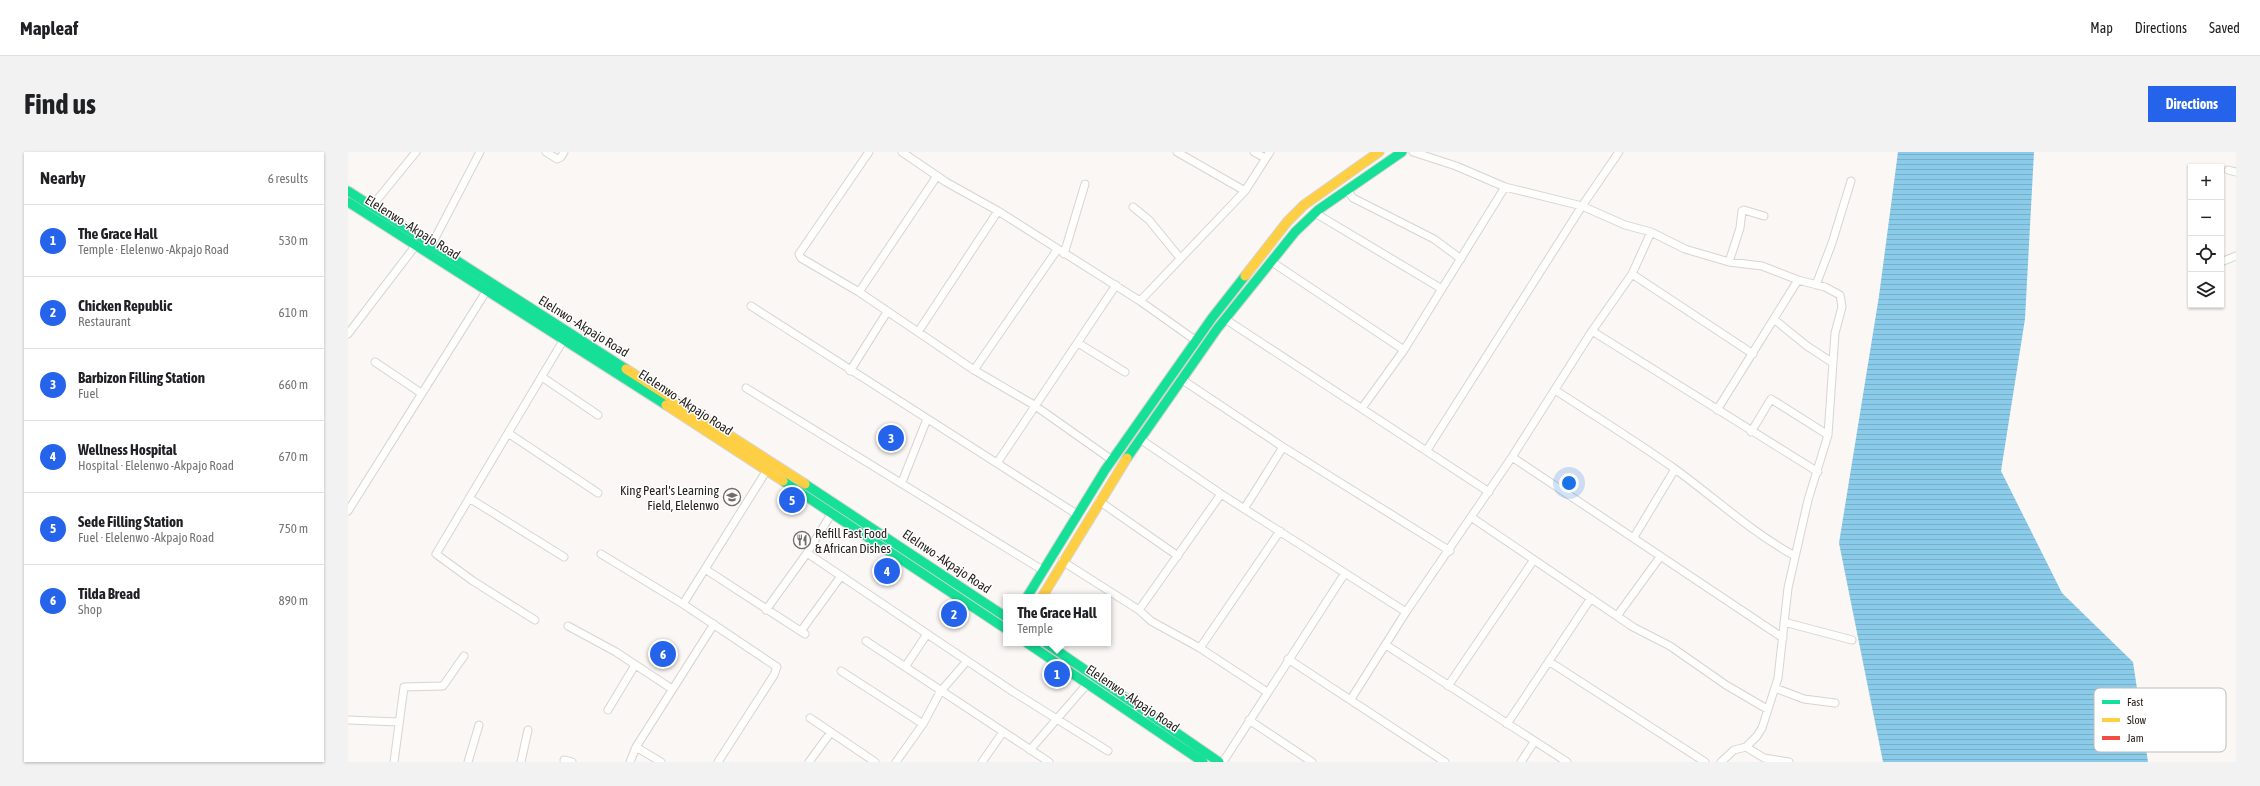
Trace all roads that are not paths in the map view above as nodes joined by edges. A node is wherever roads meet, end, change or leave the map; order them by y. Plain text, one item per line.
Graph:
1 (416, 152) edge
2 (480, 152) edge
3 (546, 152) edge
4 (564, 152) edge
5 (869, 152) edge
6 (902, 152) edge
7 (1177, 152) edge
8 (1254, 152) edge
9 (1270, 152) edge
10 (1379, 152) edge
11 (1402, 152) edge
12 (1413, 152) edge
13 (1619, 152) edge
14 (1266, 158) junction
15 (2228, 170) dead end
16 (2236, 172) edge
17 (937, 176) junction
18 (1851, 181) dead end
19 (1085, 184) dead end
20 (1505, 187) junction
21 (1347, 190) junction
22 (348, 191) edge
23 (1245, 191) junction
24 (348, 202) edge
25 (372, 206) junction
26 (1582, 206) junction
27 (1133, 207) dead end
28 (998, 211) junction
29 (1315, 213) junction
30 (1764, 216) dead end
31 (1651, 232) junction
32 (416, 244) junction
33 (432, 244) junction
34 (1060, 252) junction
35 (2236, 256) edge
36 (1180, 258) junction
37 (1461, 260) junction
38 (2224, 261) edge
39 (1272, 262) junction
40 (1729, 262) junction
41 (1632, 274) junction
42 (1798, 280) junction
43 (1116, 285) junction
44 (1816, 285) junction
45 (1442, 289) junction
46 (487, 290) junction
47 (859, 292) junction
48 (1140, 301) junction
49 (751, 306) dead end
50 (887, 312) junction
51 (1225, 319) junction
52 (1775, 320) junction
53 (1592, 331) junction
54 (918, 332) junction
55 (348, 334) edge
56 (564, 339) junction
57 (1195, 340) junction
58 (1078, 343) junction
59 (1404, 350) junction
60 (1753, 354) junction
61 (375, 362) dead end
62 (1833, 363) junction
63 (974, 370) junction
64 (850, 371) junction
65 (1125, 372) dead end
66 (542, 377) junction
67 (1181, 379) junction
68 (746, 388) dead end
69 (1555, 390) junction
70 (421, 393) junction
71 (1034, 406) junction
72 (1362, 408) junction
73 (1717, 410) junction
74 (598, 415) dead end
75 (927, 419) junction
76 (1751, 432) junction
77 (508, 433) junction
78 (1828, 435) junction
79 (1140, 439) junction
80 (1283, 447) junction
81 (1427, 450) junction
82 (1512, 457) junction
83 (1112, 460) junction
84 (997, 463) junction
85 (1675, 469) junction
86 (767, 470) junction
87 (1818, 472) junction
88 (902, 482) junction
89 (1489, 492) junction
90 (598, 493) dead end
91 (1221, 494) junction
92 (469, 498) junction
93 (1099, 501) junction
94 (1244, 509) junction
95 (348, 511) edge
96 (832, 513) junction
97 (1078, 515) junction
98 (1471, 517) junction
99 (1280, 531) junction
100 (1634, 537) junction
101 (1450, 551) junction
102 (807, 553) junction
103 (601, 554) dead end
104 (1178, 556) junction
105 (1795, 556) junction
106 (1660, 557) junction
107 (564, 558) dead end
108 (1062, 561) junction
109 (1533, 561) junction
110 (705, 569) junction
111 (1044, 571) junction
112 (1345, 573) junction
113 (841, 576) junction
114 (1029, 594) edge
115 (1044, 594) edge
116 (1591, 598) junction
117 (683, 604) junction
118 (995, 609) junction
119 (1003, 609) edge
120 (766, 610) junction
121 (1139, 610) junction
122 (1406, 612) junction
123 (1003, 615) edge
124 (1617, 616) junction
125 (535, 620) dead end
126 (1784, 622) junction
127 (714, 624) junction
128 (568, 626) dead end
129 (1003, 627) edge
130 (927, 634) junction
131 (1782, 638) junction
132 (1852, 640) dead end
133 (866, 641) dead end
134 (1386, 645) junction
135 (1032, 646) edge
136 (1050, 646) edge
137 (1200, 648) junction
138 (464, 656) dead end
139 (967, 660) junction
140 (1288, 660) junction
141 (1550, 662) junction
142 (635, 665) junction
143 (905, 667) junction
144 (841, 671) dead end
145 (1088, 683) junction
146 (1448, 686) junction
147 (1775, 688) junction
148 (672, 689) junction
149 (940, 692) junction
150 (1267, 692) junction
151 (1351, 699) junction
152 (1835, 703) dead end
153 (1767, 709) junction
154 (608, 710) dead end
155 (810, 718) dead end
156 (1057, 719) junction
157 (348, 720) edge
158 (1249, 720) junction
159 (399, 722) junction
160 (923, 724) junction
161 (1508, 724) junction
162 (479, 725) dead end
163 (528, 730) dead end
164 (831, 732) junction
165 (1003, 732) junction
166 (1534, 742) junction
167 (636, 747) junction
168 (1746, 747) junction
169 (1030, 750) junction
170 (1108, 751) dead end
171 (564, 760) dead end
172 (394, 762) edge
173 (468, 762) edge
174 (521, 762) edge
175 (572, 762) edge
176 (630, 762) edge
177 (661, 762) edge
178 (718, 762) edge
179 (809, 762) edge
180 (875, 762) edge
181 (896, 762) edge
182 (982, 762) edge
183 (1049, 762) edge
184 (1203, 762) edge
185 (1219, 762) edge
186 (1223, 762) edge
187 (1312, 762) edge
188 (1445, 762) edge
189 (1521, 762) edge
190 (1567, 762) edge
191 (1705, 762) edge
192 (1721, 762) edge
193 (1789, 762) edge

1 - 25 street
2 - 33 street
3 - 4 street
5 - 47 street
6 - 17 street
7 - 23 street
8 - 14 street
9 - 14 street
10 - 57 main road
11 - 21 main road
12 - 20 street
13 - 26 street
14 - 23 street
15 - 16 street
17 - 28 street
17 - 47 street
18 - 44 street
19 - 34 street
20 - 26 street
20 - 37 street
21 - 29 main road
21 - 37 street
22 - 25 main road, Elelnwo -Akpajo Road
23 - 36 street
24 - 32 main road, Elelenwo -Akpajo Road
25 - 33 main road, Elelnwo -Akpajo Road
26 - 31 street
26 - 81 street
27 - 36 street
28 - 34 street
28 - 54 street
29 - 39 main road
29 - 45 street
30 - 40 street
31 - 40 street
31 - 41 street
32 - 46 main road, Elelenwo -Akpajo Road
32 - 55 street
33 - 118 main road, Elelnwo -Akpajo Road
34 - 43 street
34 - 63 street
35 - 38 street
36 - 48 street
37 - 45 street
39 - 51 main road
39 - 59 street
40 - 42 street
41 - 53 street
41 - 60 street
42 - 44 street
42 - 52 street
43 - 48 street
43 - 58 street
44 - 62 street
45 - 59 street
46 - 56 main road, Elelenwo -Akpajo Road
46 - 70 street
47 - 50 street
48 - 57 street
49 - 64 street
50 - 54 street
50 - 64 street
51 - 67 main road
51 - 72 street
52 - 60 street
52 - 62 street
53 - 69 street
53 - 73 street
54 - 63 street
56 - 66 street
56 - 86 main road, Elelenwo -Akpajo Road
57 - 83 main road
58 - 65 street
58 - 71 street
59 - 72 street
60 - 73 street
61 - 70 street
62 - 78 street
63 - 71 street
64 - 75 street
66 - 74 street
66 - 77 street
67 - 79 main road
67 - 80 street
68 - 88 street
69 - 82 street
69 - 85 street
70 - 95 street
71 - 83 street
71 - 84 street
72 - 81 street
73 - 76 street
75 - 84 street
75 - 88 street
76 - 78 street
76 - 87 street
77 - 90 street
77 - 92 street
78 - 87 street
79 - 91 street
79 - 93 main road
80 - 94 street
80 - 101 street
81 - 89 street
82 - 89 street
82 - 100 street
83 - 97 main road
84 - 97 street
85 - 100 street
85 - 105 street
86 - 96 main road, Elelenwo -Akpajo Road
86 - 110 street
87 - 105 street
88 - 111 street
89 - 98 street
91 - 94 street
91 - 104 street
92 - 107 street
92 - 125 street
93 - 104 street
93 - 108 main road
94 - 99 street
96 - 102 street
96 - 129 main road, Elelenwo -Akpajo Road
97 - 111 main road
98 - 101 street
98 - 109 street
99 - 112 street
99 - 137 street
100 - 106 street
101 - 122 street
102 - 113 street
102 - 120 street
103 - 117 street
104 - 121 street
105 - 126 street
106 - 124 street
106 - 131 street
108 - 115 main road
108 - 121 street
109 - 116 street
109 - 146 street
110 - 117 street
110 - 120 street
111 - 114 main road
112 - 122 street
112 - 140 street
113 - 120 street
113 - 130 street
116 - 124 street
116 - 141 street
117 - 127 street
118 - 119 main road
118 - 123 main road, Elelnwo -Akpajo Road
121 - 137 street
122 - 134 street
124 - 153 street
126 - 131 street
126 - 132 street
127 - 148 street
127 - 178 street
128 - 142 street
130 - 139 street
130 - 143 street
131 - 147 street
133 - 143 street
134 - 146 street
134 - 151 street
135 - 145 main road, Elelenwo -Akpajo Road
136 - 185 main road, Elelenwo -Akpajo Road
137 - 150 street
138 - 159 street
139 - 149 street
139 - 156 street
140 - 150 street
140 - 151 street
141 - 161 street
141 - 191 street
142 - 148 street
142 - 154 street
143 - 149 street
144 - 160 street
145 - 156 street
145 - 184 main road, Elelenwo -Akpajo Road
146 - 161 street
147 - 152 street
147 - 153 street
148 - 167 street
149 - 160 street
149 - 165 street
150 - 158 street
151 - 188 street
153 - 168 street
155 - 164 street
156 - 169 street
156 - 170 street
157 - 159 street
158 - 186 street
158 - 187 street
159 - 172 street
160 - 181 street
161 - 166 street
162 - 173 street
163 - 174 street
164 - 179 street
164 - 180 street
165 - 169 street
165 - 182 street
166 - 189 street
166 - 190 street
167 - 176 street
167 - 177 street
168 - 192 street
168 - 193 street
169 - 183 street
171 - 175 street

